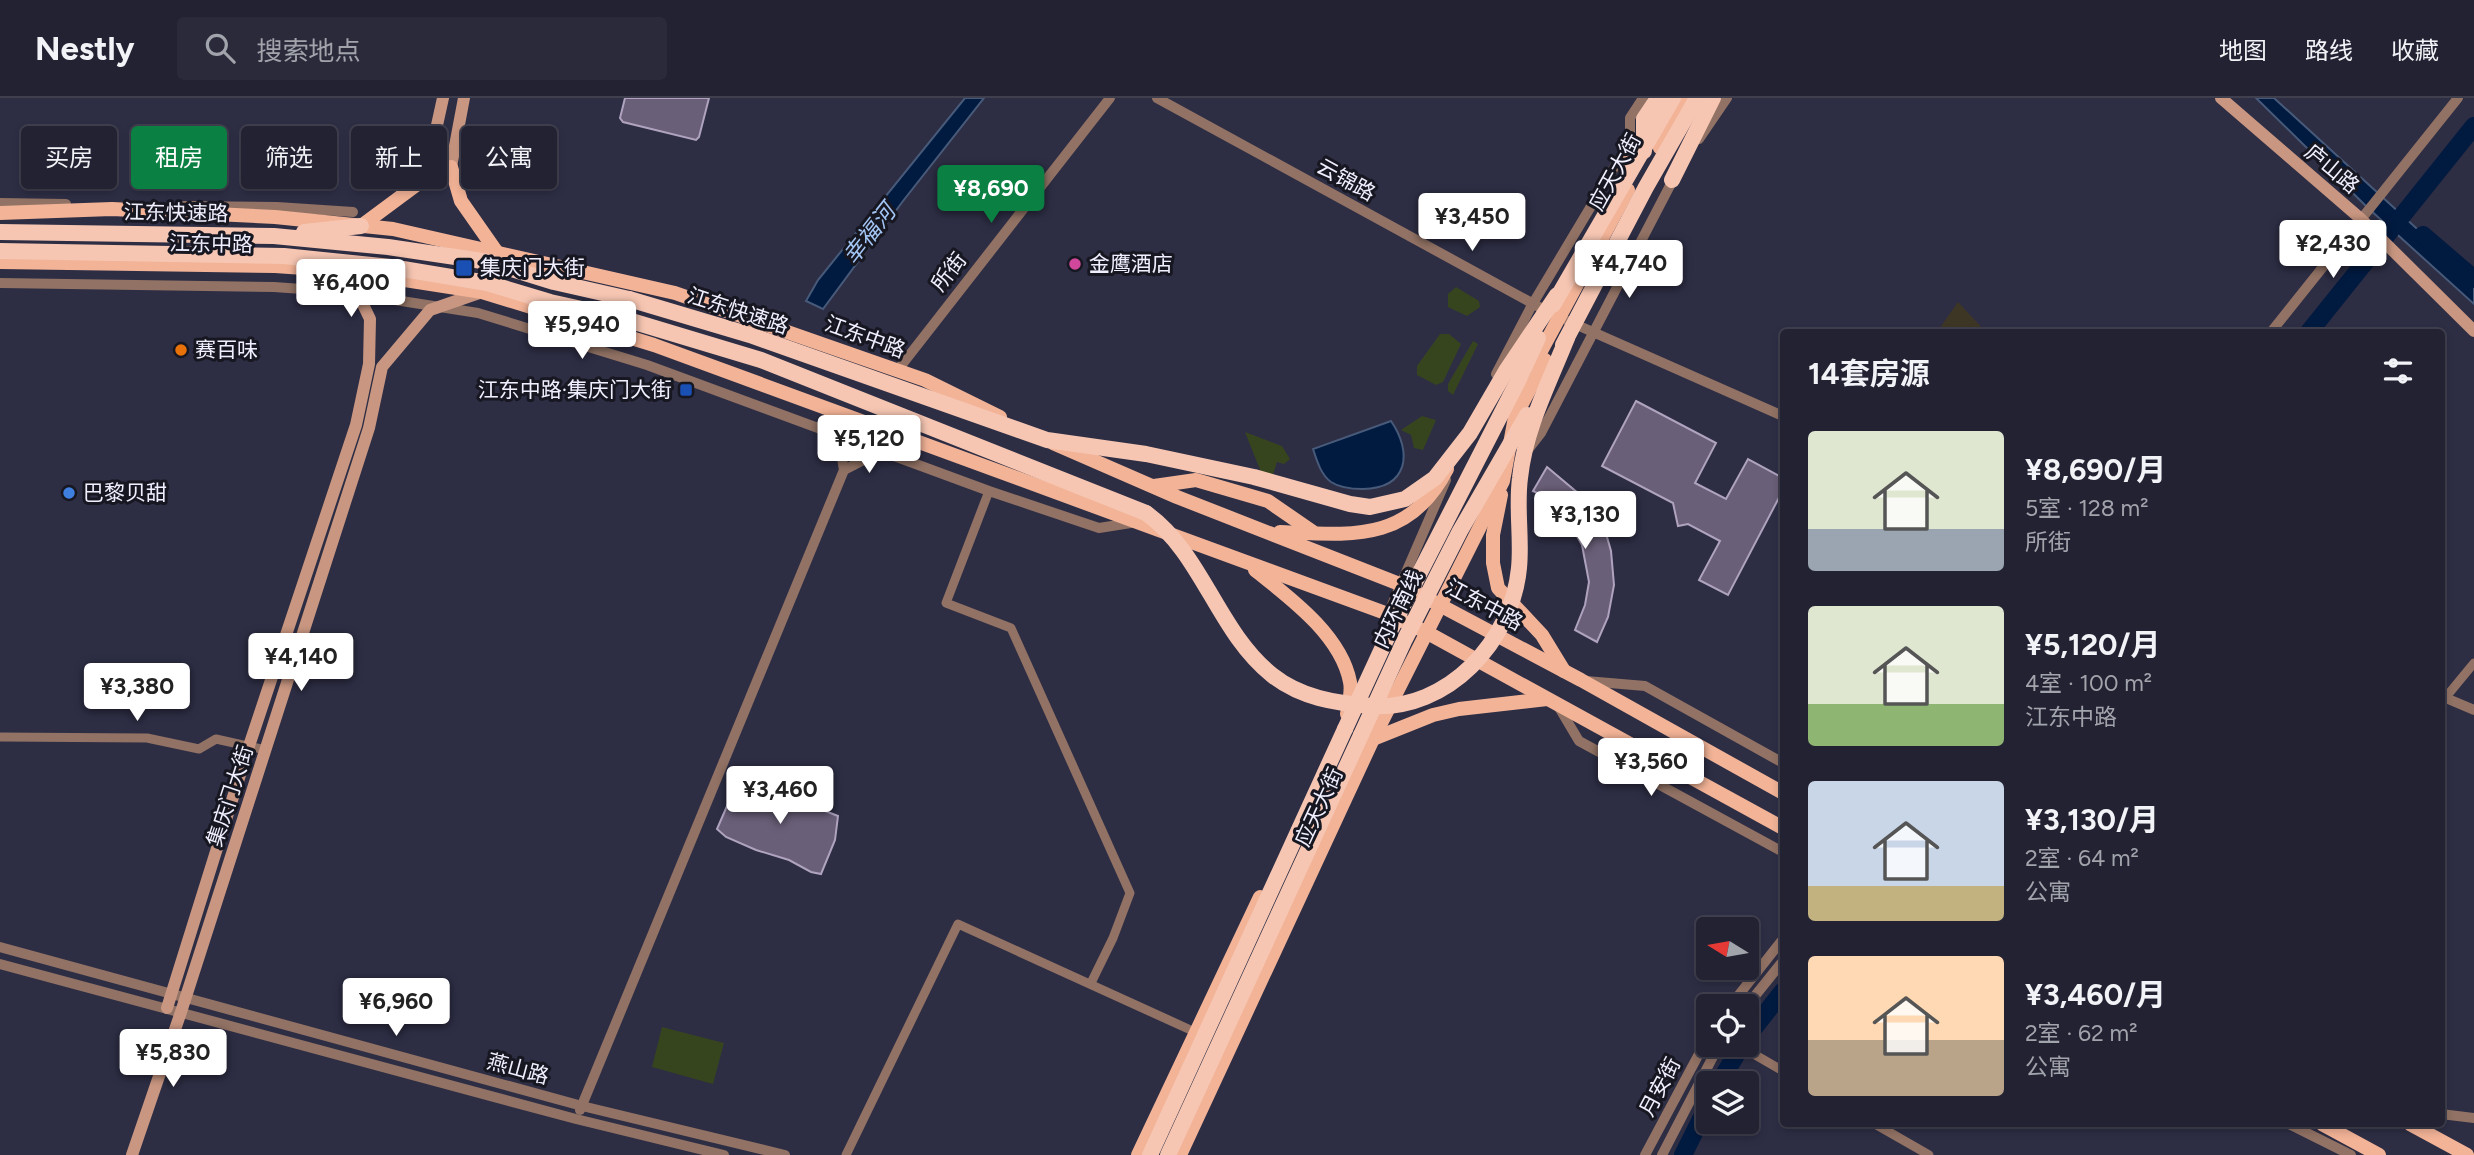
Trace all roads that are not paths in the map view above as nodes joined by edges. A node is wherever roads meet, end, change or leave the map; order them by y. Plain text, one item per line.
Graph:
1 (443, 98) edge
2 (464, 98) edge
3 (1110, 98) edge
4 (1157, 98) edge
5 (1643, 98) edge
6 (1658, 98) edge
7 (1673, 98) edge
8 (1682, 98) edge
9 (1688, 98) edge
10 (1727, 98) edge
11 (2221, 98) edge
12 (2458, 98) edge
13 (1706, 101) edge
14 (437, 126) edge
15 (1630, 141) junction
16 (1644, 162) junction
17 (451, 167) joint
18 (1672, 180) junction
19 (409, 189) edge
20 (0, 203) edge
21 (0, 213) edge
22 (357, 219) junction
23 (2363, 221) junction
24 (0, 232) edge
25 (274, 236) junction
26 (0, 251) edge
27 (496, 251) junction
28 (271, 256) junction
29 (0, 262) edge
30 (346, 271) junction
31 (0, 283) edge
32 (482, 292) junction
33 (358, 293) junction
34 (1557, 295) junction
35 (1532, 304) junction
36 (442, 307) junction
37 (1562, 319) junction
38 (2273, 329) edge
39 (2474, 331) edge
40 (1594, 334) junction
41 (1567, 338) junction
42 (376, 365) junction
43 (897, 371) junction
44 (1780, 415) edge
45 (1465, 434) junction
46 (838, 436) junction
47 (881, 452) junction
48 (844, 470) junction
49 (1503, 481) junction
50 (1152, 486) junction
51 (989, 491) junction
52 (1141, 518) junction
53 (1268, 531) junction
54 (1314, 533) junction
55 (1246, 562) junction
56 (1402, 585) junction
57 (1418, 593) junction
58 (1439, 604) junction
59 (1388, 614) junction
60 (1404, 622) junction
61 (1426, 632) junction
62 (1391, 639) junction
63 (2474, 663) edge
64 (1565, 672) junction
65 (1581, 680) junction
66 (2445, 697) edge
67 (2445, 700) edge
68 (1552, 701) junction
69 (2474, 710) edge
70 (1347, 719) junction
71 (0, 737) edge
72 (1373, 739) junction
73 (249, 746) junction
74 (266, 750) junction
75 (1780, 761) edge
76 (1780, 791) edge
77 (1780, 826) edge
78 (1780, 850) edge
79 (1780, 944) edge
80 (0, 947) edge
81 (0, 964) edge
82 (1780, 965) edge
83 (1091, 984) junction
84 (171, 994) junction
85 (1740, 994) edge
86 (1756, 994) edge
87 (184, 998) junction
88 (167, 1008) junction
89 (181, 1012) junction
90 (1195, 1032) junction
91 (1697, 1057) edge
92 (1713, 1057) edge
93 (1759, 1057) edge
94 (1780, 1069) edge
95 (582, 1106) junction
96 (2445, 1114) edge
97 (2474, 1118) edge
98 (576, 1119) junction
99 (1880, 1127) edge
100 (2295, 1127) edge
101 (2328, 1127) edge
102 (2416, 1127) edge
103 (2471, 1154) edge
104 (132, 1155) edge
105 (724, 1155) edge
106 (785, 1155) edge
107 (846, 1155) edge
108 (1138, 1155) edge
109 (1150, 1155) edge
110 (1168, 1155) edge
111 (1180, 1155) edge
112 (1645, 1155) edge
113 (1662, 1155) edge
114 (1929, 1155) edge
115 (2351, 1155) edge
116 (2379, 1155) edge

1 - 14 main road
2 - 17 main road
3 - 43 street, 所街
4 - 35 street, 云锦路
5 - 15 street, 应天大街
6 - 16 highway
7 - 34 highway, 内环南线, bridge
8 - 16 main road, 应天大街
9 - 37 main road, 应天大街
10 - 18 street, 应天大街
11 - 23 main road, 庐山路
12 - 23 street
13 - 18 highway
13 - 41 highway, 内环南线, bridge
15 - 35 street, 应天大街
15 - 37 main road
16 - 37 main road, 应天大街
17 - 27 main road
18 - 40 street, 应天大街
19 - 22 main road
20 - 22 street, 江东中路
21 - 22 main road, 江东中路
22 - 25 highway
22 - 27 main road, 江东中路
23 - 38 street
23 - 39 main road, 庐山路
24 - 25 highway, 江东快速路
25 - 34 highway, 江东快速路, bridge
26 - 28 highway, 江东快速路
27 - 43 main road, 江东中路
28 - 30 highway
28 - 52 highway, 江东快速路
29 - 30 main road, 江东中路
30 - 32 main road, 江东中路
30 - 33 main road
31 - 33 street, 江东中路
32 - 36 main road
32 - 52 main road, 江东中路
33 - 36 street, 江东中路
33 - 42 main road
34 - 109 highway, 内环南线, bridge
35 - 37 street, 云锦路
35 - 45 street, 应天大街
36 - 42 main road
36 - 46 street, 江东中路
37 - 40 street, 云锦路
37 - 49 main road, 应天大街
37 - 57 main road, 应天大街
40 - 44 street, 云锦路
40 - 49 street, 应天大街
41 - 52 highway, bridge
41 - 110 highway, 内环南线, bridge
42 - 73 main road, 集庆门大街
42 - 74 main road, 集庆门大街
43 - 50 main road, 江东中路
45 - 54 main road
45 - 56 street, 应天大街
46 - 47 street, 江东中路
46 - 48 street
47 - 48 street
47 - 51 street, 江东中路
48 - 95 street
49 - 58 main road, 应天大街
49 - 64 main road
50 - 53 main road, 江东中路
50 - 54 main road
51 - 52 street, 江东中路
51 - 83 street
52 - 55 main road, 江东中路
53 - 54 main road
53 - 56 main road, 江东中路
55 - 59 main road, 江东中路
55 - 70 main road
56 - 57 main road, 江东中路
56 - 59 street, 应天大街
57 - 58 main road, 江东中路
57 - 60 main road, 应天大街
58 - 61 main road, 应天大街
58 - 64 main road, 江东中路
59 - 60 main road, 江东中路
59 - 62 street
60 - 61 main road, 江东中路
60 - 62 main road, 应天大街
61 - 68 main road, 江东中路
61 - 72 main road, 应天大街
62 - 70 main road, 应天大街
63 - 66 street
64 - 65 main road, 江东中路
65 - 75 street, 江东中路
65 - 76 main road, 江东中路
67 - 69 street
68 - 72 main road
68 - 77 main road, 江东中路
68 - 78 street
70 - 90 main road, 应天大街
71 - 73 street
72 - 111 main road, 应天大街
73 - 74 street
73 - 84 main road, 集庆门大街
74 - 87 main road, 集庆门大街
79 - 85 street
80 - 84 street, 燕山路
81 - 88 street, 燕山路
82 - 86 street
83 - 90 street
83 - 107 street
84 - 87 street, 燕山路
84 - 88 main road, 集庆门大街
87 - 89 main road, 集庆门大街
87 - 95 street, 燕山路
88 - 89 street, 燕山路
89 - 98 street, 燕山路
89 - 104 main road, 集庆门大街
90 - 108 main road, 应天大街
91 - 112 street, 月安街
92 - 113 street
93 - 94 street
95 - 98 street
95 - 106 street, 燕山路
96 - 97 street
98 - 105 street, 燕山路
99 - 114 street
100 - 115 street
101 - 116 main road
102 - 103 main road

